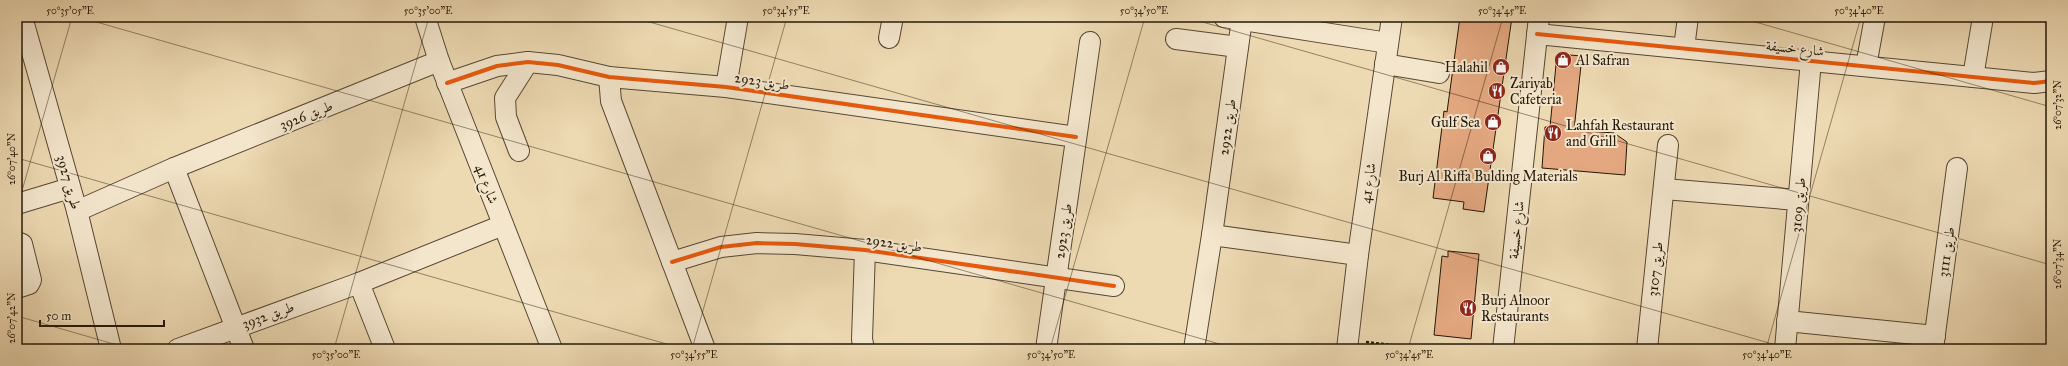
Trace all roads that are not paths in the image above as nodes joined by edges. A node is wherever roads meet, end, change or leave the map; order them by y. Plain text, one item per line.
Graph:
1 (22, 17) edge
2 (425, 17) edge
3 (738, 17) edge
4 (893, 17) edge
5 (1392, 17) edge
6 (1688, 17) edge
7 (1875, 17) edge
8 (1983, 17) edge
9 (1233, 18) edge
10 (1538, 26) edge
11 (889, 38) dead end
12 (1176, 39) dead end
13 (1090, 42) dead end
14 (1388, 43) junction
15 (1238, 47) junction
16 (1684, 48) junction
17 (439, 61) junction
18 (1811, 61) junction
19 (528, 62) junction
20 (1385, 64) junction
21 (1866, 66) junction
22 (1439, 73) dead end
23 (609, 77) junction
24 (1973, 77) junction
25 (447, 82) junction
26 (2045, 85) edge
27 (726, 87) junction
28 (1076, 137) junction
29 (1668, 145) dead end
30 (519, 151) dead end
31 (174, 168) junction
32 (1957, 168) dead end
33 (70, 188) junction
34 (1664, 189) junction
35 (1798, 200) junction
36 (17, 204) edge
37 (77, 212) junction
38 (503, 225) junction
39 (1212, 235) junction
40 (17, 242) edge
41 (865, 250) junction
42 (1358, 254) junction
43 (672, 262) junction
44 (1056, 277) junction
45 (359, 283) junction
46 (1114, 286) dead end
47 (17, 288) edge
48 (1787, 321) junction
49 (235, 328) junction
50 (1934, 343) edge
51 (1347, 344) edge
52 (111, 349) edge
53 (178, 349) edge
54 (244, 349) edge
55 (385, 349) edge
56 (552, 349) edge
57 (705, 349) edge
58 (864, 349) edge
59 (1046, 349) edge
60 (1194, 349) edge
61 (1503, 349) edge
62 (1647, 349) edge
63 (1785, 349) edge

1 - 33 street, طريق 3927
2 - 17 street, شارع 41
3 - 27 street, طريق 2923
4 - 11 street
5 - 14 street, شارع 41
6 - 16 street
7 - 21 street
8 - 24 street
9 - 14 street
9 - 15 street, طريق 2922
10 - 16 street, شارع خسيفة
10 - 61 street, شارع خسيفة
12 - 15 street
13 - 28 street, طريق 2923
14 - 20 street, شارع 41
15 - 39 street, طريق 2922
16 - 18 street, شارع خسيفة
17 - 25 street, شارع 41
17 - 31 street, طريق 3926
18 - 21 street, شارع خسيفة
18 - 35 street, طريق 3109
19 - 23 street, طريق 2923
19 - 25 street, طريق 2923
19 - 30 street
20 - 22 street
20 - 42 street, شارع 41
21 - 24 street, شارع خسيفة
23 - 27 street, طريق 2923
23 - 43 street
24 - 26 street, شارع خسيفة
25 - 38 street, شارع 41
27 - 28 street, طريق 2923
28 - 44 street, طريق 2923
29 - 34 street, طريق 3107
31 - 37 street, طريق 3926
31 - 49 street
32 - 50 street, طريق 3111
33 - 36 street
33 - 37 street, طريق 3927
34 - 35 street
34 - 62 street, طريق 3107
35 - 48 street, طريق 3109
37 - 52 street, طريق 3927
38 - 45 street, طريق 3932
38 - 56 street, شارع 41
39 - 42 street
39 - 60 street, طريق 2922
40 - 47 street
41 - 43 street, طريق 2922
41 - 44 street, طريق 2922
41 - 58 street, طريق 2922
42 - 51 street, شارع 41
43 - 57 street
44 - 46 street, طريق 2922
44 - 59 street, طريق 2923
45 - 49 street, طريق 3932
45 - 55 street
48 - 50 street, طريق 3111
48 - 63 street, طريق 3109
49 - 53 street, طريق 3932
49 - 54 street

